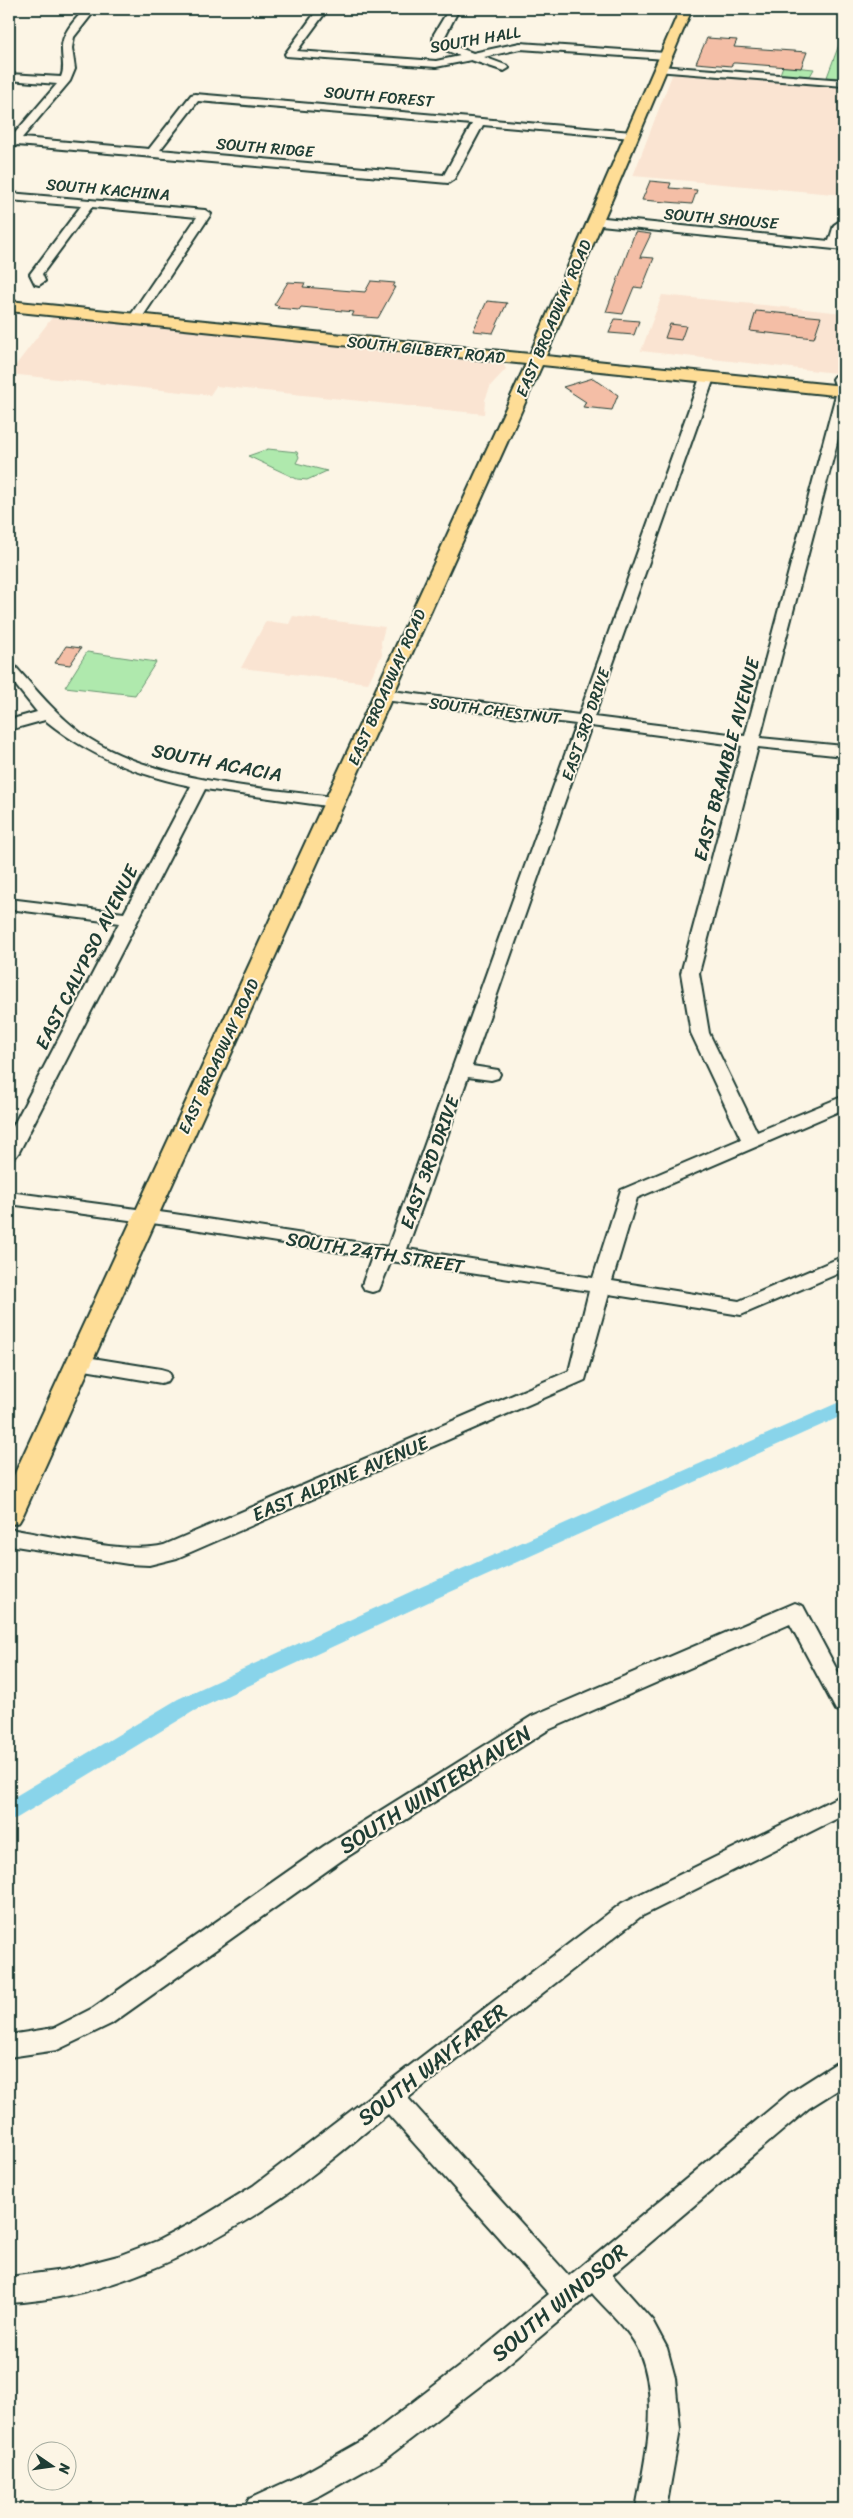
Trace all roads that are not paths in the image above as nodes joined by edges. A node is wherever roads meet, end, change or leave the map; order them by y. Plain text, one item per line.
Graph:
1 (91, 9) edge
2 (323, 9) edge
3 (454, 9) edge
4 (666, 9) edge
5 (835, 9) edge
6 (686, 10) edge
7 (844, 10) edge
8 (476, 57) junction
9 (663, 62) junction
10 (504, 68) dead end
11 (9, 77) edge
12 (66, 81) junction
13 (844, 83) edge
14 (480, 121) junction
15 (632, 134) junction
16 (12, 144) edge
17 (152, 153) junction
18 (9, 196) edge
19 (89, 203) junction
20 (595, 221) junction
21 (840, 225) dead end
22 (839, 245) edge
23 (39, 281) dead end
24 (9, 295) edge
25 (9, 306) edge
26 (137, 314) junction
27 (235, 318) junction
28 (176, 323) junction
29 (351, 329) junction
30 (259, 332) junction
31 (538, 354) junction
32 (707, 378) junction
33 (843, 383) edge
34 (9, 668) edge
35 (384, 696) junction
36 (48, 714) junction
37 (586, 721) junction
38 (9, 725) edge
39 (750, 742) junction
40 (844, 751) edge
41 (201, 782) junction
42 (334, 802) junction
43 (9, 904) edge
44 (130, 919) junction
45 (462, 1070) junction
46 (491, 1074) dead end
47 (844, 1102) edge
48 (752, 1142) junction
49 (9, 1152) edge
50 (9, 1198) edge
51 (144, 1216) junction
52 (390, 1254) junction
53 (844, 1263) edge
54 (372, 1285) dead end
55 (600, 1288) junction
56 (80, 1363) junction
57 (161, 1376) dead end
58 (9, 1515) edge
59 (9, 1537) edge
60 (843, 1702) edge
61 (844, 1804) edge
62 (9, 2046) edge
63 (844, 2072) edge
64 (390, 2097) junction
65 (593, 2274) junction
66 (9, 2290) edge
67 (569, 2296) junction
68 (259, 2509) edge
69 (651, 2509) edge

1 - 12 street
2 - 8 street, SOUTH HALL
3 - 8 street
4 - 6 street
5 - 7 street
6 - 9 main road, EAST BROADWAY ROAD
8 - 9 street, SOUTH HALL
8 - 10 street
9 - 13 street, SOUTH HALL
9 - 15 main road, EAST BROADWAY ROAD
11 - 12 street
12 - 16 street
14 - 15 street, SOUTH FOREST
14 - 17 street, SOUTH FOREST
14 - 17 street, SOUTH RIDGE
15 - 20 main road, EAST BROADWAY ROAD
16 - 17 street, SOUTH RIDGE
18 - 19 street, SOUTH KACHINA
19 - 23 street
19 - 26 street, SOUTH KACHINA
20 - 22 street, SOUTH SHOUSE
20 - 31 main road, EAST BROADWAY ROAD
21 - 22 street
24 - 26 main road, SOUTH GILBERT ROAD
25 - 26 main road, SOUTH GILBERT ROAD
26 - 27 main road, SOUTH GILBERT ROAD
26 - 28 main road, SOUTH GILBERT ROAD
27 - 28 main road
27 - 29 main road, SOUTH GILBERT ROAD
28 - 30 main road, SOUTH GILBERT ROAD
29 - 30 main road
29 - 31 main road, SOUTH GILBERT ROAD
30 - 31 main road, SOUTH GILBERT ROAD
31 - 32 main road, SOUTH GILBERT ROAD
31 - 33 main road, SOUTH GILBERT ROAD
31 - 35 main road, EAST BROADWAY ROAD
32 - 33 main road, SOUTH GILBERT ROAD
32 - 37 street, EAST 3RD DRIVE
33 - 39 street, EAST BRAMBLE AVENUE
34 - 36 street, SOUTH ACACIA
35 - 37 street, SOUTH CHESTNUT
35 - 42 main road, EAST BROADWAY ROAD
36 - 38 street
36 - 41 street, SOUTH ACACIA
37 - 39 street, SOUTH CHESTNUT
37 - 45 street, EAST 3RD DRIVE
39 - 40 street, SOUTH CHESTNUT
39 - 48 street, EAST BRAMBLE AVENUE
41 - 42 street, SOUTH ACACIA
41 - 44 street, EAST CALYPSO AVENUE
42 - 51 main road, EAST BROADWAY ROAD
43 - 44 street
44 - 49 street, EAST CALYPSO AVENUE
45 - 46 street, EAST 3RD DRIVE
45 - 52 street, EAST 3RD DRIVE
47 - 48 street
48 - 55 street
50 - 51 street, SOUTH 24TH STREET
51 - 52 street, SOUTH 24TH STREET
51 - 56 main road, EAST BROADWAY ROAD
52 - 54 street, EAST 3RD DRIVE
52 - 55 street, SOUTH 24TH STREET
53 - 55 street, SOUTH 24TH STREET
55 - 59 street, EAST ALPINE AVENUE
56 - 57 street
56 - 58 main road, EAST BROADWAY ROAD
60 - 62 street, SOUTH WINTERHAVEN
61 - 64 street, SOUTH WAYFARER
63 - 65 street, SOUTH WINDSOR
64 - 66 street, SOUTH WAYFARER
64 - 67 street
65 - 67 street, SOUTH WINDSOR
65 - 69 street
67 - 68 street, SOUTH WINDSOR

